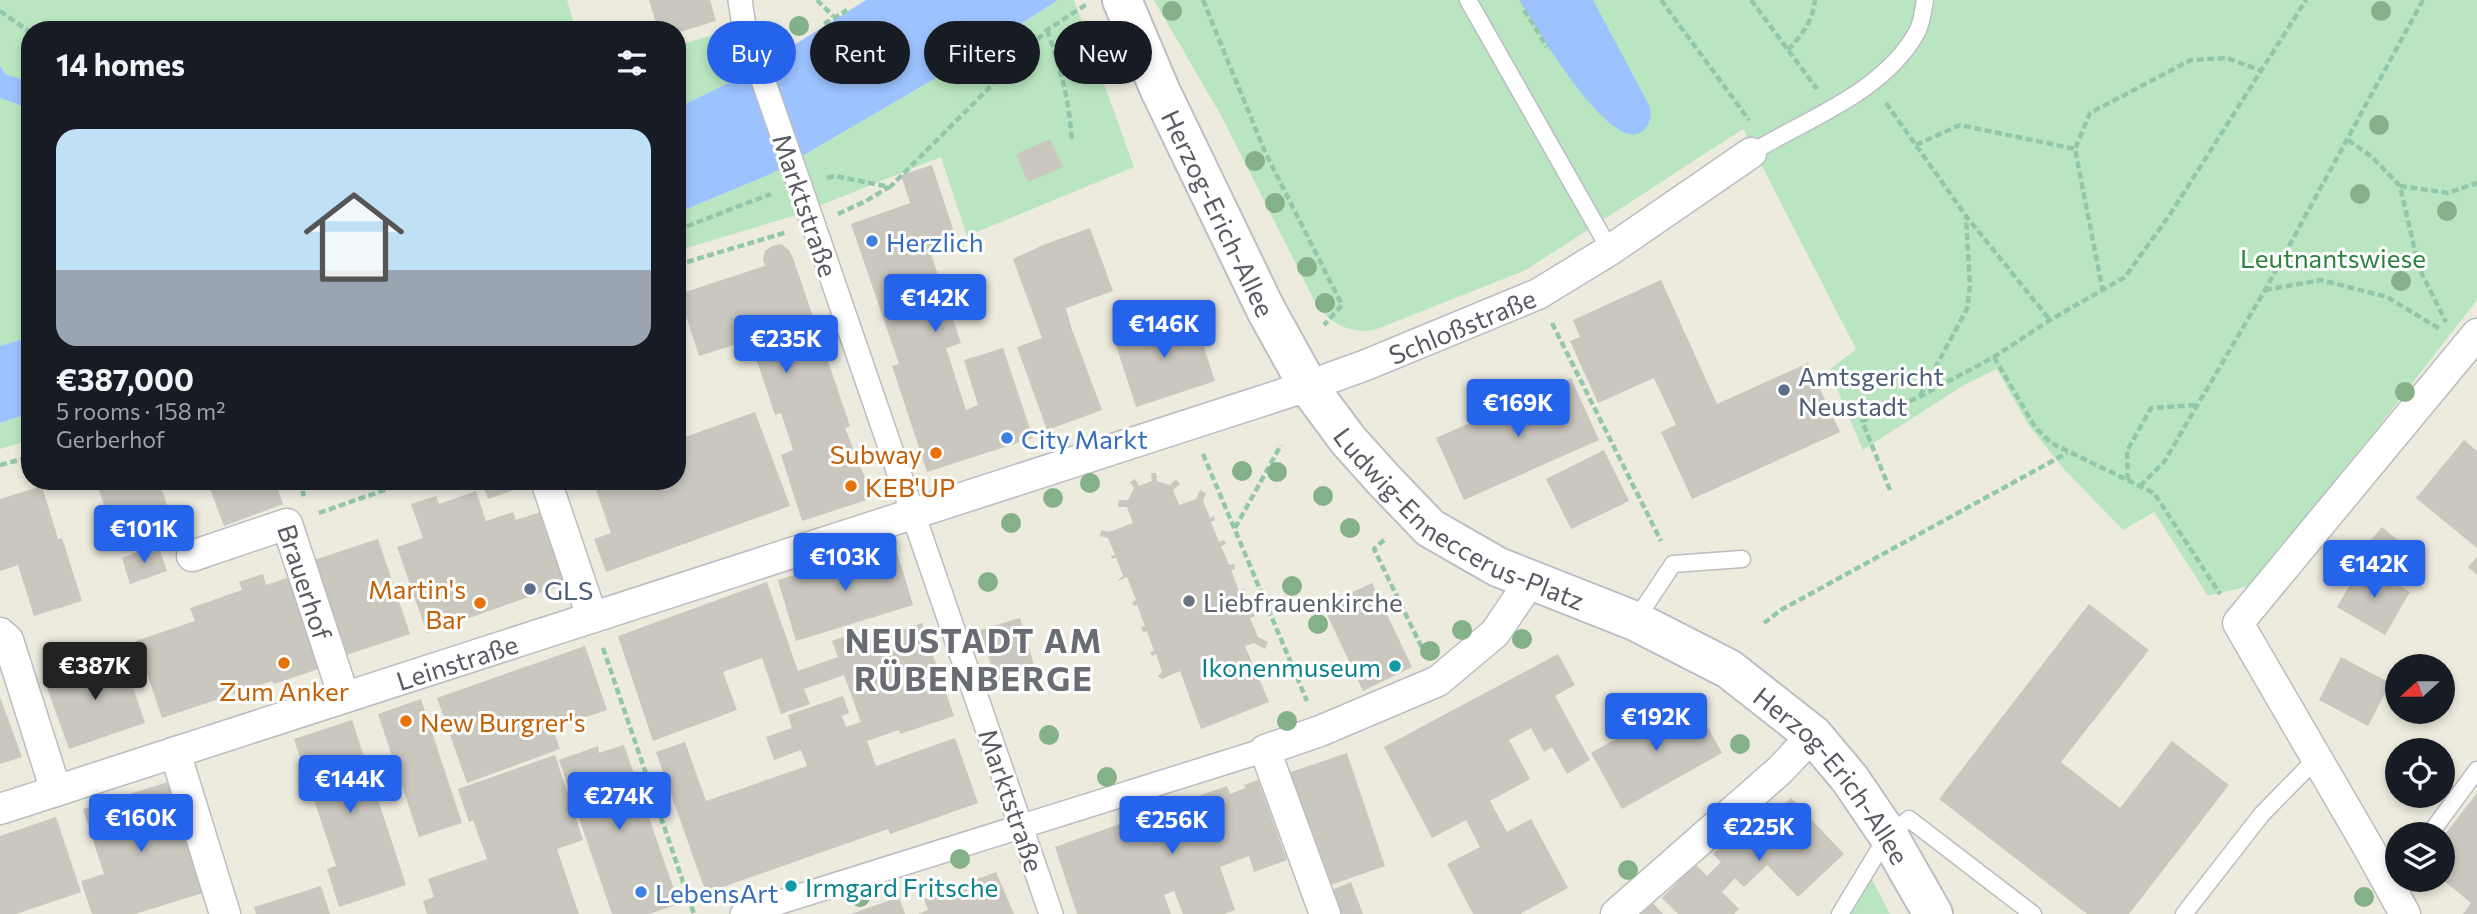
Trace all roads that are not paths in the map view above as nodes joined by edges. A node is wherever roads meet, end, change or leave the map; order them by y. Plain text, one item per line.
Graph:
1 (740, 0) edge
2 (1122, 0) edge
3 (1468, 0) edge
4 (1925, 0) edge
5 (1758, 148) joint
6 (1610, 250) junction
7 (2465, 339) edge
8 (1308, 386) junction
9 (548, 490) edge
10 (914, 513) junction
11 (192, 556) dead end
12 (1742, 559) dead end
13 (1531, 580) junction
14 (592, 617) junction
15 (1634, 621) junction
16 (0, 634) edge
17 (344, 697) junction
18 (1813, 735) junction
19 (1265, 750) junction
20 (175, 752) junction
21 (2317, 758) junction
22 (2477, 770) edge
23 (56, 791) junction
24 (0, 808) edge
25 (2438, 822) edge
26 (1021, 827) junction
27 (1888, 835) junction
28 (2385, 864) edge
29 (2397, 892) edge
30 (225, 914) edge
31 (742, 914) edge
32 (1051, 914) edge
33 (1325, 914) edge
34 (1616, 914) edge
35 (1840, 914) edge
36 (1933, 914) edge
37 (2033, 914) edge
38 (2184, 914) edge
39 (2405, 914) edge

1 - 10 street, Marktstraße, bridge
2 - 8 main road, Herzog-Erich-Allee
3 - 6 lane
4 - 5 lane, Schloßstraße
5 - 6 street, Schloßstraße
6 - 8 street, Schloßstraße
7 - 21 street
8 - 10 street, Schloßstraße
8 - 13 main road, Ludwig-Enneccerus-Platz
9 - 14 street
10 - 14 street, Leinstraße
10 - 26 street, Marktstraße
11 - 17 street, Brauerhof
12 - 15 lane
13 - 15 main road, Ludwig-Enneccerus-Platz
13 - 19 street
14 - 17 street, Leinstraße
15 - 18 main road, Herzog-Erich-Allee
16 - 23 street
17 - 20 street, Leinstraße
18 - 27 main road, Herzog-Erich-Allee
18 - 34 street
19 - 26 street
19 - 33 street
20 - 23 street, Leinstraße
20 - 30 street
21 - 28 street
21 - 38 lane
22 - 25 lane
23 - 24 street, Leinstraße
26 - 31 street
26 - 32 street, Marktstraße
27 - 35 lane
27 - 36 main road, Herzog-Erich-Allee
27 - 37 lane
29 - 39 street

